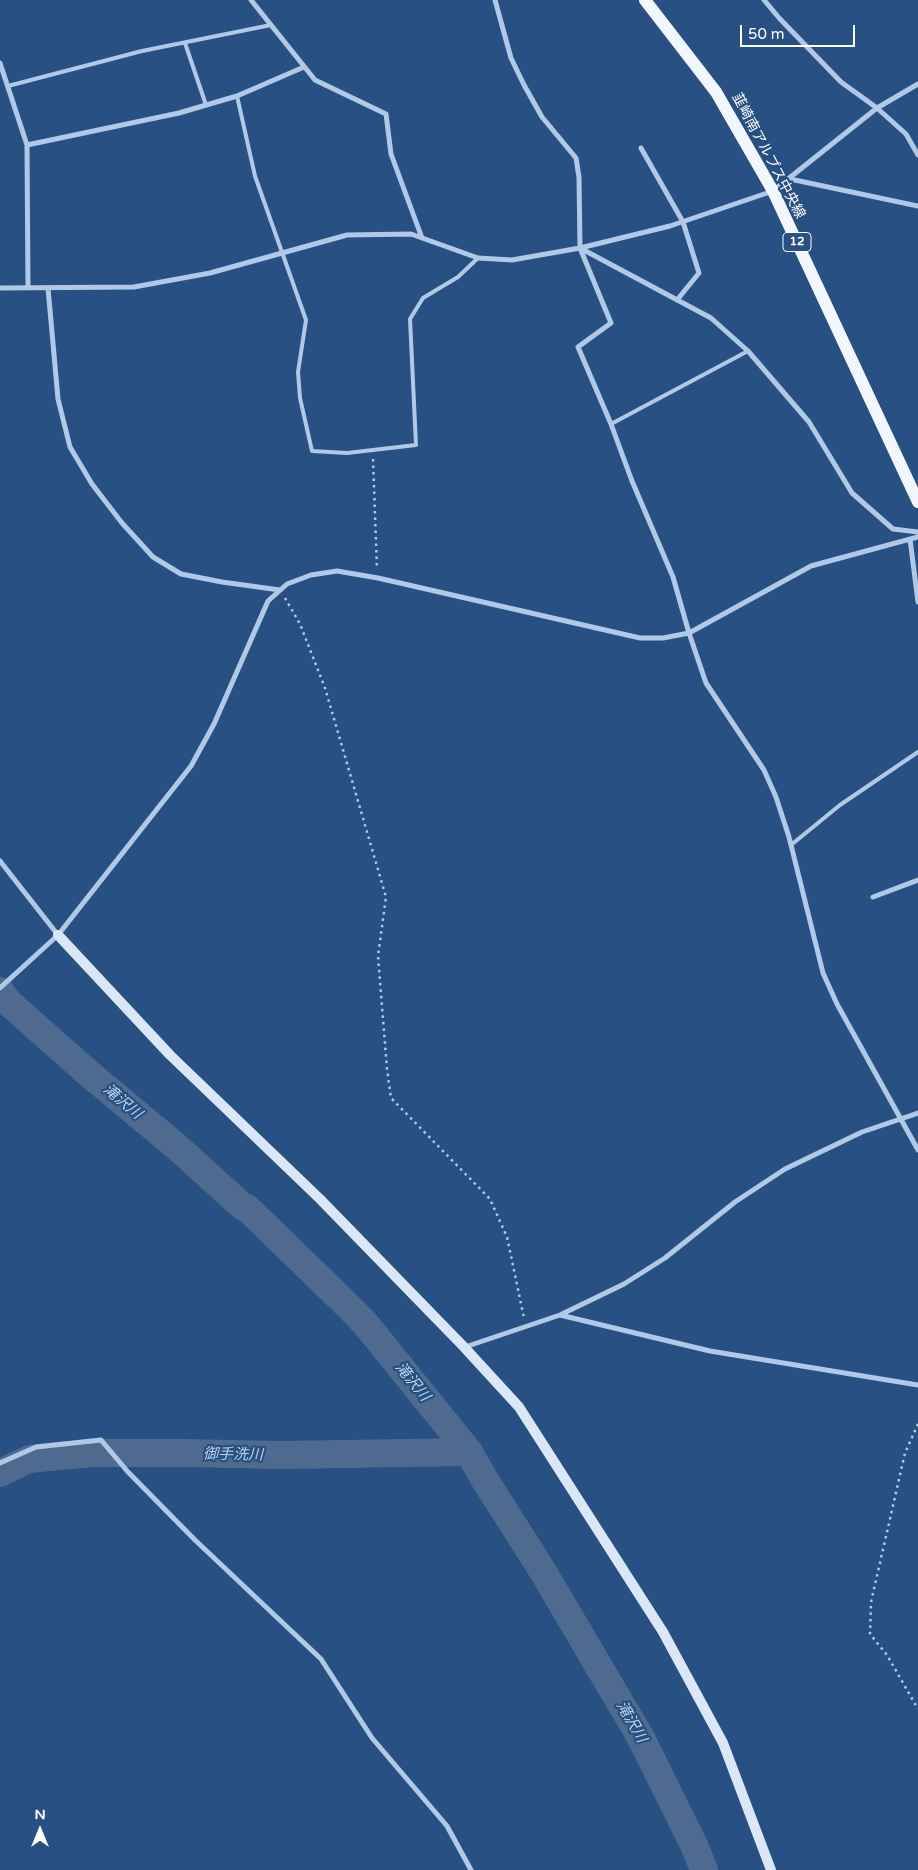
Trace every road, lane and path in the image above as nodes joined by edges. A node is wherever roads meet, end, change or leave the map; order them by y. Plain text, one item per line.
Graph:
1 (251, 0) edge
2 (495, 0) edge
3 (645, 0) edge
4 (764, 0) edge
5 (271, 25) junction
6 (185, 43) junction
7 (0, 63) edge
8 (304, 66) junction
9 (918, 84) edge
10 (8, 86) junction
11 (237, 96) junction
12 (206, 105) junction
13 (877, 108) junction
14 (27, 144) junction
15 (641, 148) dead end
16 (918, 155) edge
17 (790, 179) junction
18 (773, 191) junction
19 (918, 206) edge
20 (684, 222) junction
21 (422, 238) junction
22 (580, 248) junction
23 (283, 252) junction
24 (478, 258) junction
25 (0, 288) edge
26 (28, 288) junction
27 (48, 288) junction
28 (677, 300) junction
29 (748, 351) junction
30 (611, 424) junction
31 (372, 450) junction
32 (918, 502) edge
33 (918, 532) edge
34 (918, 537) edge
35 (910, 539) junction
36 (378, 578) junction
37 (280, 590) junction
38 (918, 602) edge
39 (689, 633) junction
40 (918, 752) edge
41 (791, 845) junction
42 (0, 860) edge
43 (918, 880) edge
44 (873, 897) dead end
45 (58, 935) junction
46 (0, 988) edge
47 (918, 1113) edge
48 (900, 1118) junction
49 (918, 1150) edge
50 (560, 1314) junction
51 (525, 1326) junction
52 (464, 1347) junction
53 (918, 1385) edge
54 (918, 1424) edge
55 (0, 1463) edge
56 (918, 1709) edge
57 (471, 1870) edge
58 (771, 1870) edge

1 - 5 street
2 - 22 street
3 - 18 main road, 韮崎南アルプス中央線 / 12
4 - 13 street
5 - 6 lane
5 - 8 street
6 - 10 lane
6 - 12 lane
7 - 10 street
8 - 11 street
8 - 21 street
9 - 13 street
10 - 14 street
11 - 12 street
11 - 23 lane
12 - 14 street
13 - 16 street
13 - 17 street
14 - 26 street
15 - 20 street
17 - 18 street
17 - 19 street
18 - 20 street
18 - 32 main road, 韮崎南アルプス中央線 / 12
20 - 22 street
20 - 28 street
21 - 23 street
21 - 24 street
22 - 24 street
22 - 28 street
22 - 30 street
23 - 27 street
23 - 31 lane
24 - 31 lane
25 - 26 street
26 - 27 street
27 - 37 street
28 - 29 street
29 - 30 lane
29 - 33 street
30 - 39 street
31 - 36 path
34 - 35 street
35 - 38 street
35 - 39 street
36 - 37 street
36 - 39 street
37 - 45 street
37 - 51 path
39 - 41 street
40 - 41 lane
41 - 48 street
42 - 45 street
43 - 44 street
45 - 46 street
45 - 52 street
47 - 48 street
48 - 49 street
48 - 50 street
50 - 51 street
50 - 53 street
51 - 52 street
52 - 58 street
54 - 56 path
55 - 57 street

